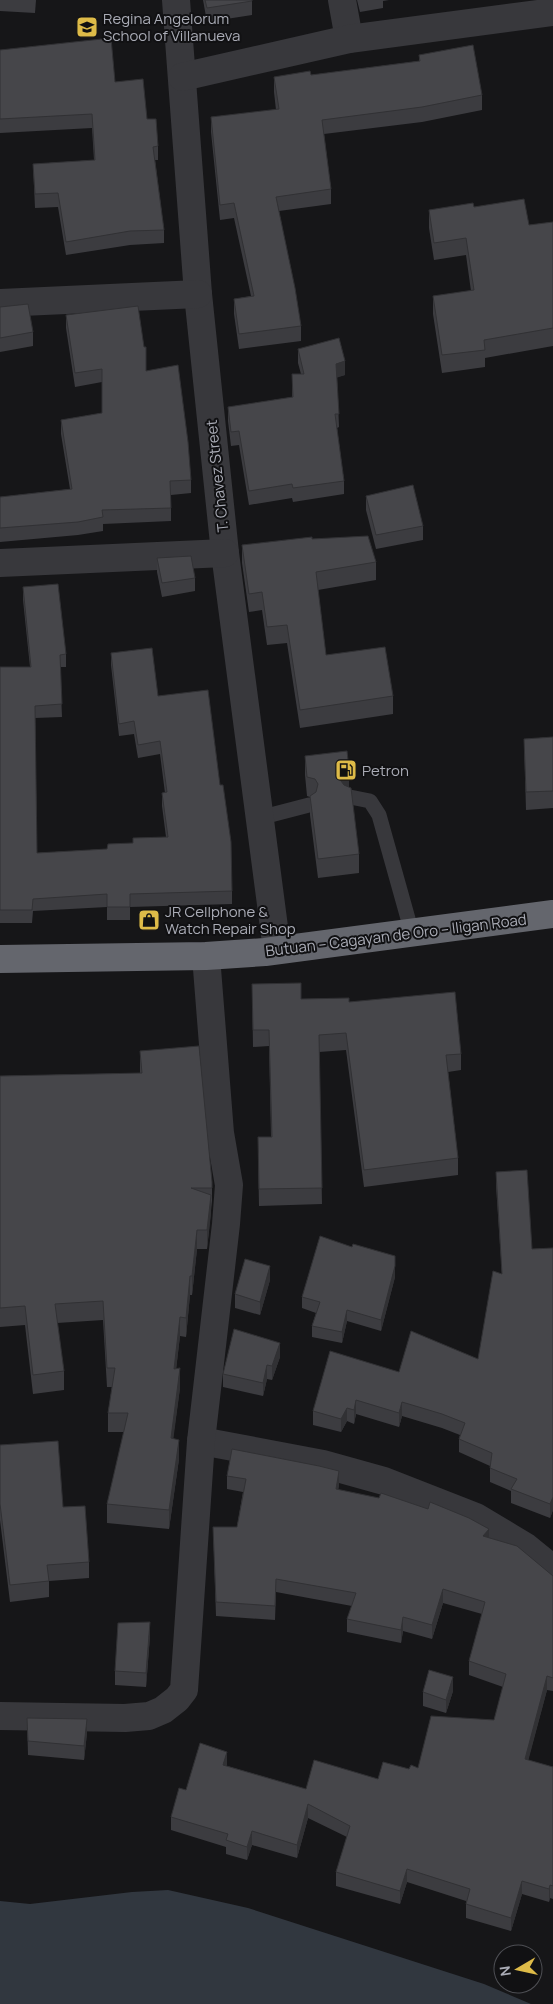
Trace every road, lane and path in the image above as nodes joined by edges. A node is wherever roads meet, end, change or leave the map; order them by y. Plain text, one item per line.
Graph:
1 (176, 0) edge
2 (342, 0) edge
3 (553, 12) edge
4 (349, 40) junction
5 (182, 77) junction
6 (198, 294) junction
7 (0, 303) edge
8 (225, 553) junction
9 (0, 563) edge
10 (350, 797) edge
11 (308, 805) edge
12 (259, 818) junction
13 (553, 914) edge
14 (412, 933) junction
15 (278, 950) junction
16 (206, 956) junction
17 (0, 959) edge
18 (201, 1441) junction
19 (553, 1569) edge
20 (0, 1716) edge

1 - 5 street, T. Chavez Street
2 - 4 street
3 - 4 street
4 - 5 street
5 - 6 street, T. Chavez Street
6 - 7 street
6 - 8 street, T. Chavez Street
8 - 9 street
8 - 12 street, T. Chavez Street
10 - 14 lane
11 - 12 lane
12 - 15 street, T. Chavez Street
13 - 14 highway, Butuan – Cagayan de Oro – Iligan Road
14 - 15 highway, Butuan – Cagayan de Oro – Iligan Road
15 - 16 highway, Butuan – Cagayan de Oro – Iligan Road
16 - 17 highway, Butuan – Cagayan de Oro – Iligan Road
16 - 18 street
18 - 19 street
18 - 20 street

